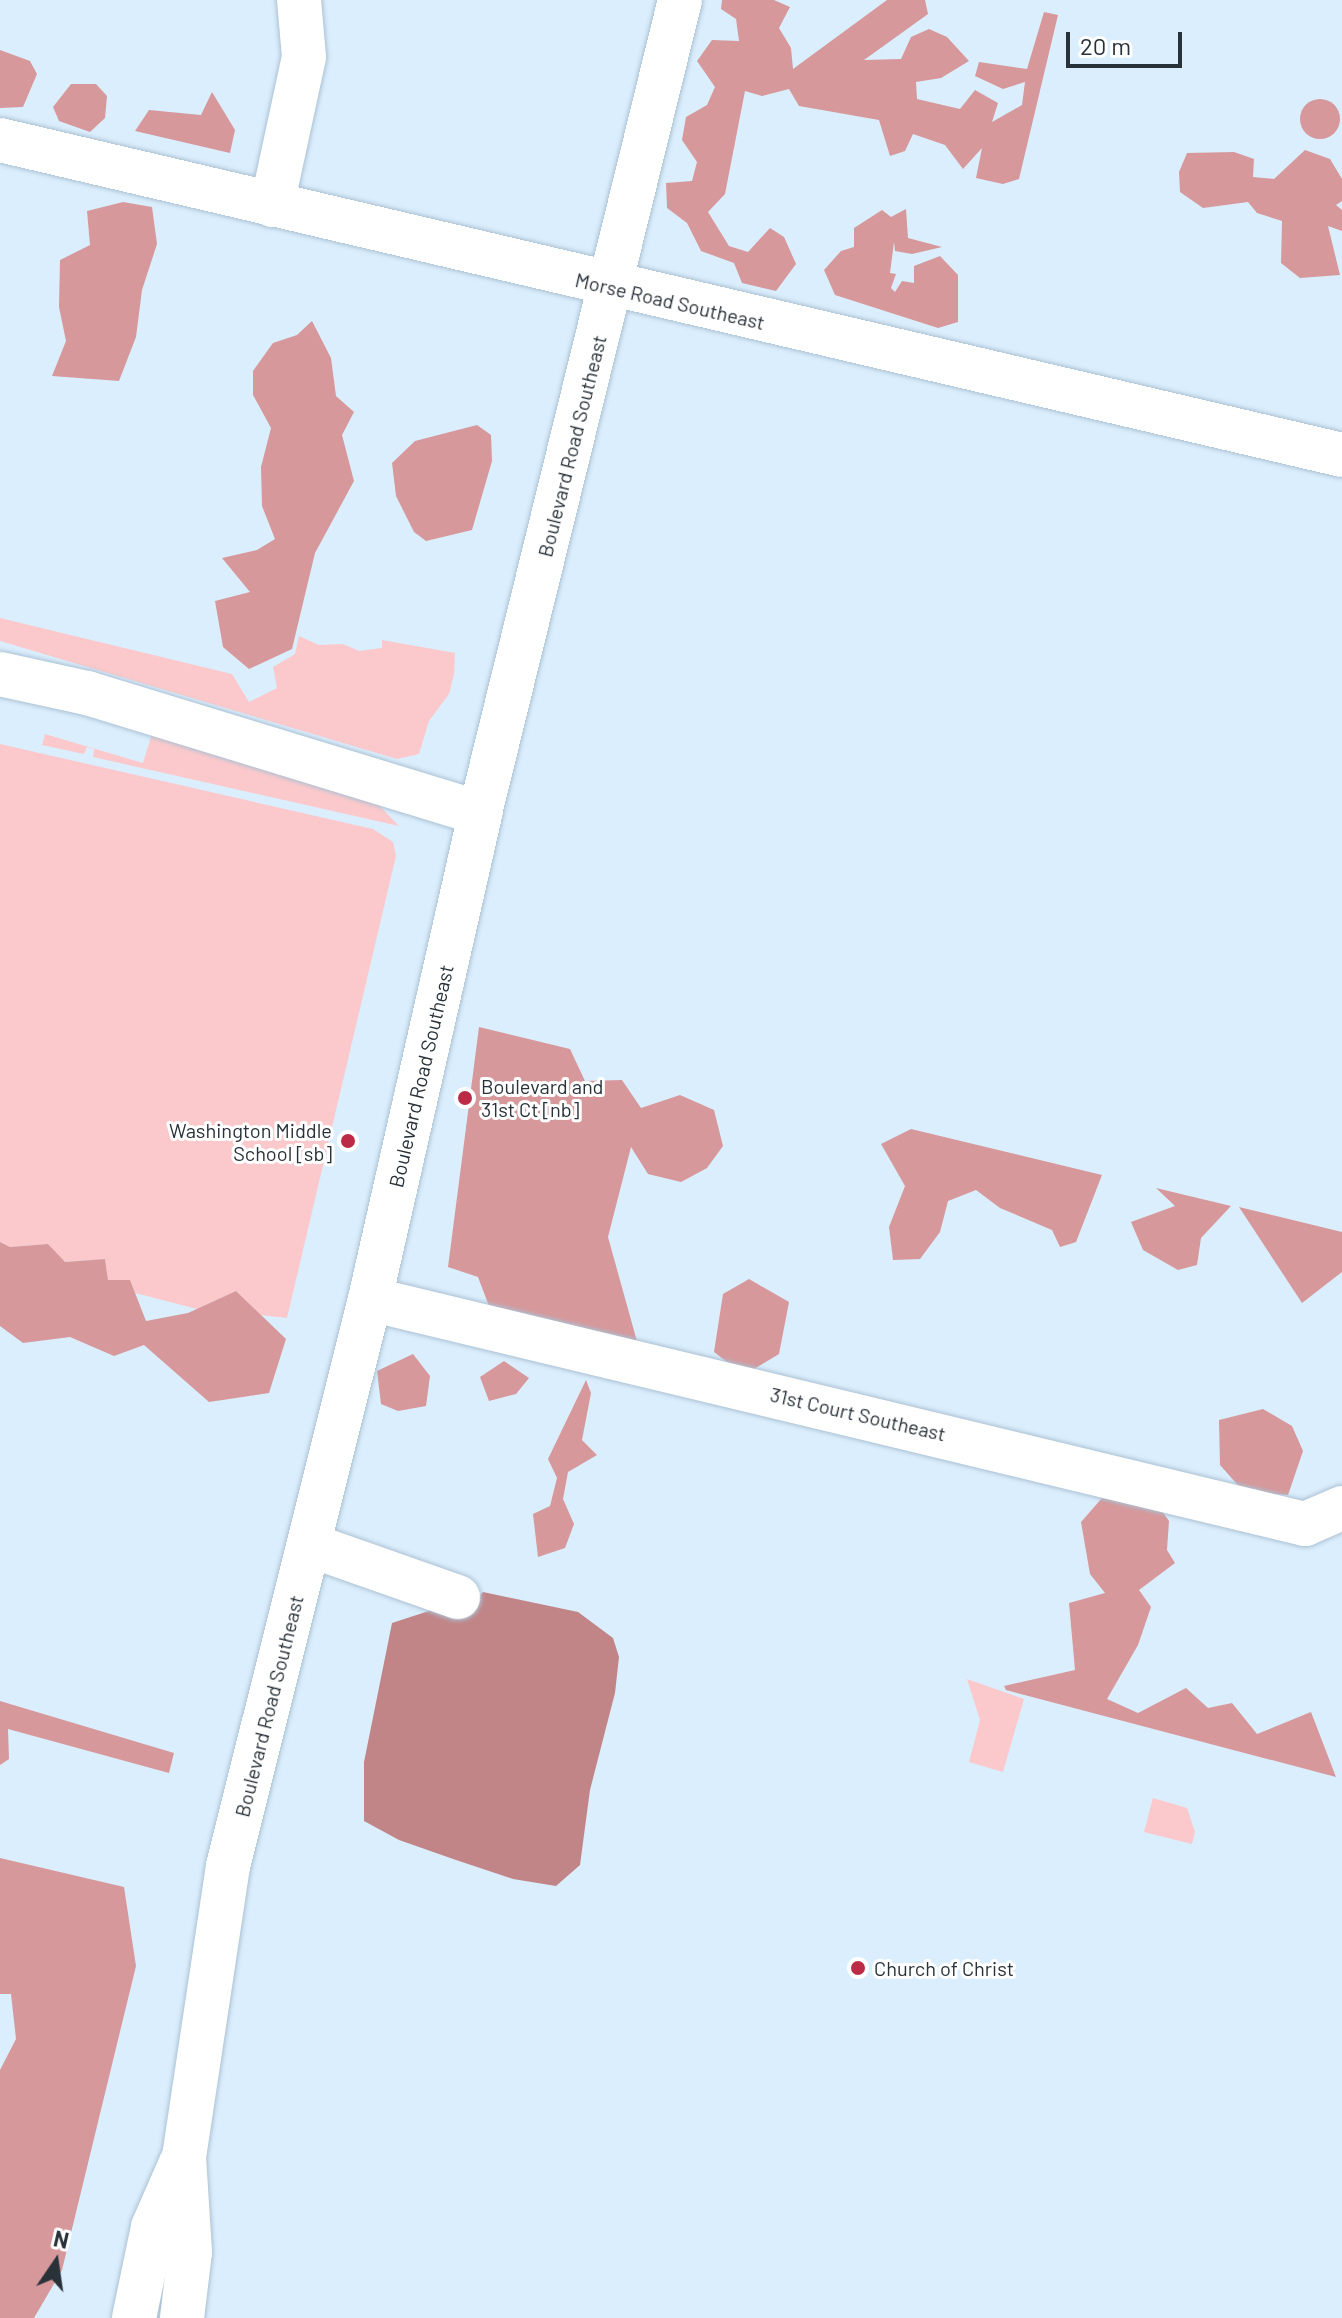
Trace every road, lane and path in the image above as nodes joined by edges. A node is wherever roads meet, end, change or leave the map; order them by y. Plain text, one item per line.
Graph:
1 (299, 0) edge
2 (680, 0) edge
3 (0, 140) edge
4 (272, 205) junction
5 (612, 287) junction
6 (1342, 455) edge
7 (0, 674) edge
8 (480, 813) junction
9 (370, 1299) junction
10 (1342, 1508) edge
11 (310, 1545) junction
12 (458, 1597) dead end
13 (184, 2157) junction
14 (134, 2318) edge
15 (182, 2318) edge

1 - 4 street
2 - 5 street, Boulevard Road Southeast
3 - 4 street, Morse Road Southeast
4 - 5 street, Morse Road Southeast
5 - 6 street, Morse Road Southeast
5 - 8 street, Boulevard Road Southeast
7 - 8 street
8 - 9 street, Boulevard Road Southeast
9 - 10 street, 31st Court Southeast
9 - 11 street, Boulevard Road Southeast
11 - 12 street
11 - 13 street, Boulevard Road Southeast
13 - 14 street, Boulevard Road Southeast
13 - 15 street, Boulevard Road Southeast

